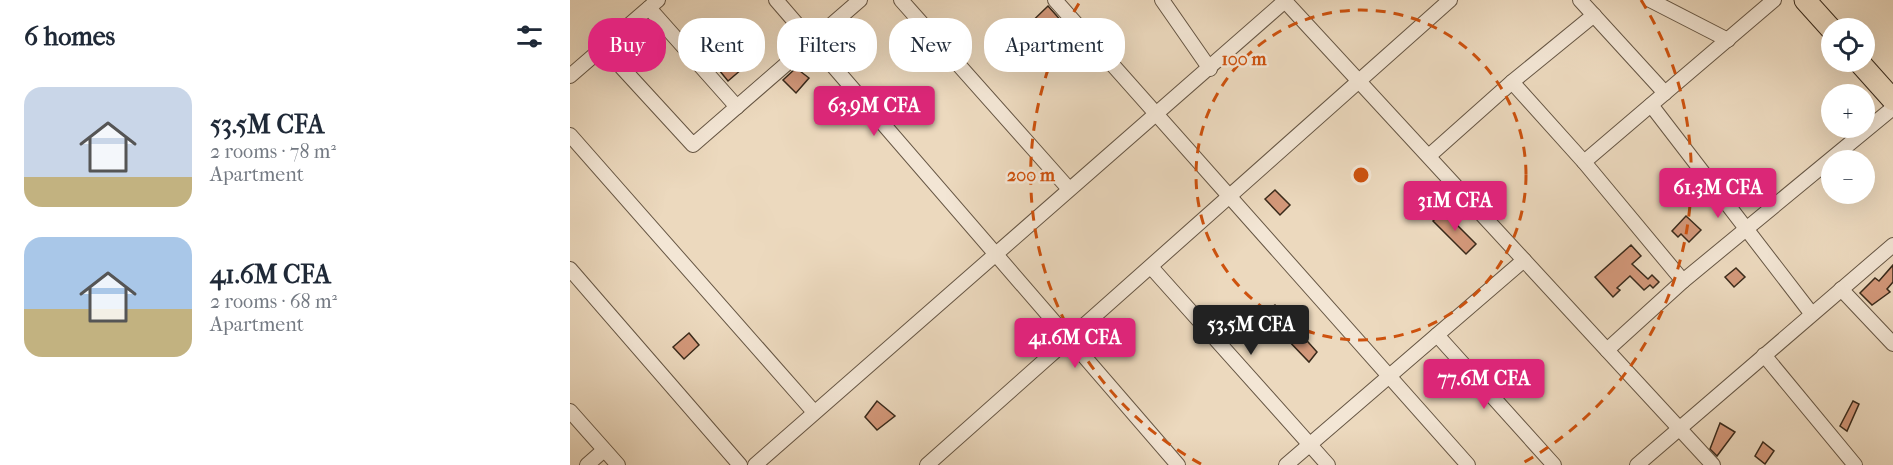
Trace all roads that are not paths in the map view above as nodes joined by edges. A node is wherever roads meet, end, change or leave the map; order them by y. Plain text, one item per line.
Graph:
1 (776, 0) edge
2 (860, 0) edge
3 (901, 0) edge
4 (1055, 0) edge
5 (1162, 0) edge
6 (1285, 0) edge
7 (1450, 0) edge
8 (1580, 0) edge
9 (1650, 0) edge
10 (1774, 0) edge
11 (1805, 0) edge
12 (653, 4) edge
13 (1594, 15) junction
14 (637, 18) edge
15 (791, 18) edge
16 (839, 18) edge
17 (1821, 18) edge
18 (1728, 40) junction
19 (588, 60) edge
20 (1210, 69) junction
21 (626, 72) edge
22 (777, 72) edge
23 (838, 72) edge
24 (1868, 72) edge
25 (570, 76) edge
26 (1359, 82) junction
27 (1512, 82) junction
28 (1665, 93) junction
29 (1893, 100) edge
30 (1651, 105) junction
31 (737, 107) junction
32 (1893, 108) edge
33 (1156, 113) junction
34 (570, 135) edge
35 (1430, 155) junction
36 (1584, 162) junction
37 (1069, 189) junction
38 (1230, 197) junction
39 (1746, 229) junction
40 (1893, 245) edge
41 (996, 253) junction
42 (1524, 260) junction
43 (1150, 267) junction
44 (570, 269) edge
45 (1683, 281) junction
46 (1841, 289) junction
47 (1811, 313) junction
48 (1437, 334) junction
49 (1070, 339) junction
50 (1893, 344) edge
51 (1607, 350) junction
52 (1764, 355) junction
53 (1389, 376) junction
54 (570, 411) edge
55 (814, 412) junction
56 (1679, 428) junction
57 (1309, 445) junction
58 (604, 450) junction
59 (587, 465) edge
60 (618, 465) edge
61 (740, 465) edge
62 (755, 465) edge
63 (927, 465) edge
64 (1178, 465) edge
65 (1286, 465) edge
66 (1328, 465) edge
67 (1468, 465) edge
68 (1554, 465) edge
69 (1637, 465) edge
70 (1713, 465) edge
71 (1855, 465) edge

1 - 15 street
2 - 16 street
3 - 37 street
4 - 33 street
5 - 20 street
6 - 20 street
6 - 26 street
7 - 26 street
8 - 13 street
9 - 18 street
10 - 18 street
11 - 17 main road
12 - 14 street
12 - 31 street
13 - 27 street
13 - 28 street
18 - 28 street
19 - 25 street
20 - 33 street
21 - 31 street
22 - 31 street
23 - 41 street
24 - 29 main road
26 - 35 street
26 - 38 street
27 - 35 street
27 - 36 street
28 - 30 street
30 - 36 street
30 - 39 street
32 - 39 street
33 - 37 street
33 - 38 street
34 - 55 street
35 - 42 street
36 - 45 street
37 - 41 street
38 - 43 street
38 - 53 street
39 - 45 street
39 - 47 street
40 - 46 street
41 - 49 street
41 - 55 street
42 - 48 street
42 - 51 street
43 - 49 street
43 - 57 street
44 - 61 street
45 - 51 street
46 - 47 street
46 - 50 street
47 - 52 street
48 - 53 street
48 - 68 street
49 - 63 street
49 - 64 street
51 - 56 street
52 - 56 street
52 - 71 street
53 - 57 street
53 - 67 street
54 - 58 street
55 - 62 street
56 - 69 street
56 - 70 street
57 - 65 street
57 - 66 street
58 - 59 street
58 - 60 street

